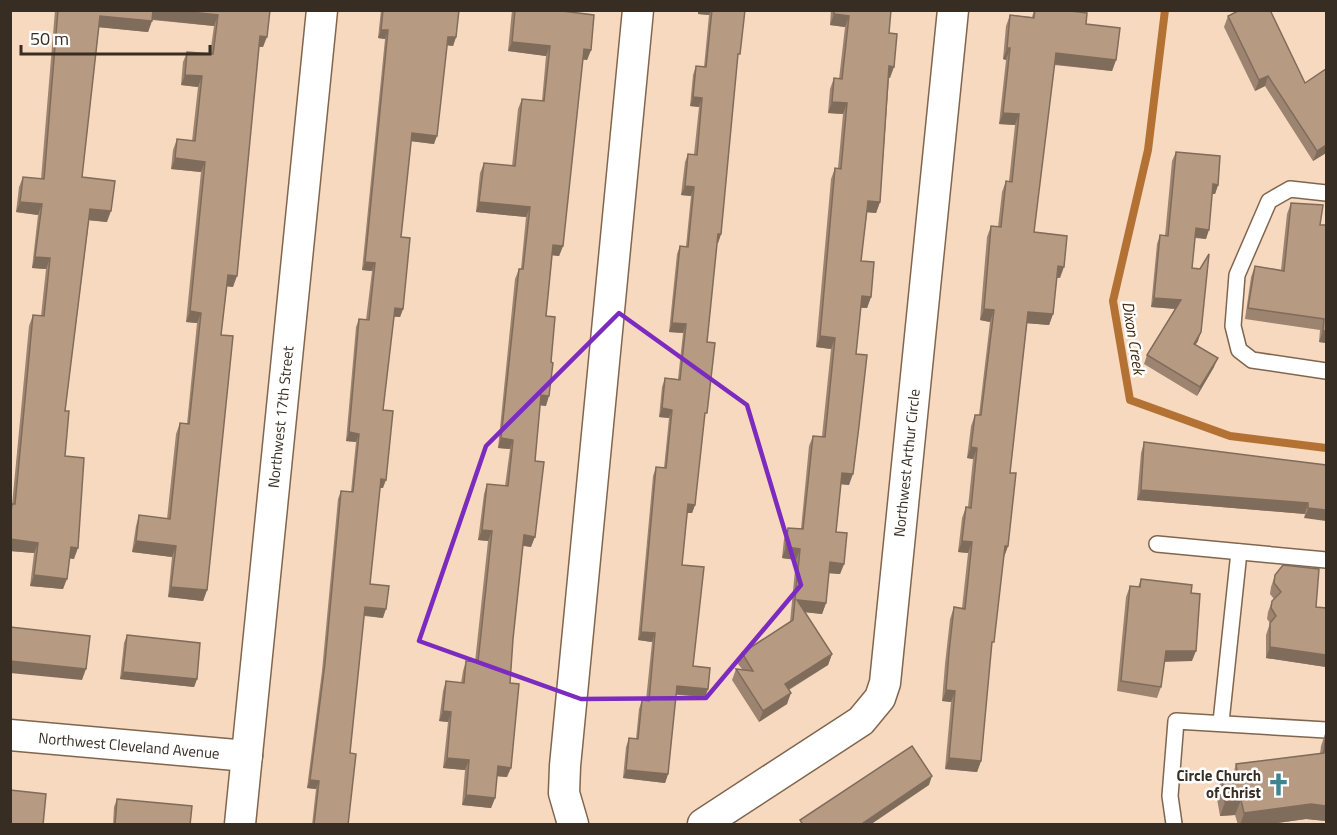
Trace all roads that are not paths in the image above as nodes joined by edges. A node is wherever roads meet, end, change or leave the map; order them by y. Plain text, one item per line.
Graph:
1 (322, 10) edge
2 (638, 10) edge
3 (953, 10) edge
4 (1326, 193) edge
5 (1326, 371) edge
6 (1157, 544) dead end
7 (1239, 552) junction
8 (1326, 560) edge
9 (1221, 722) junction
10 (1326, 730) edge
11 (10, 735) edge
12 (247, 756) junction
13 (240, 825) edge
14 (573, 825) edge
15 (703, 825) edge
16 (1174, 825) edge

1 - 12 street, Northwest 17th Street
2 - 14 street
3 - 15 street, Northwest Arthur Circle
4 - 5 lane
6 - 7 lane
7 - 8 lane
7 - 9 lane
9 - 10 lane
9 - 16 lane
11 - 12 street, Northwest Cleveland Avenue
12 - 13 street, Northwest 17th Street

